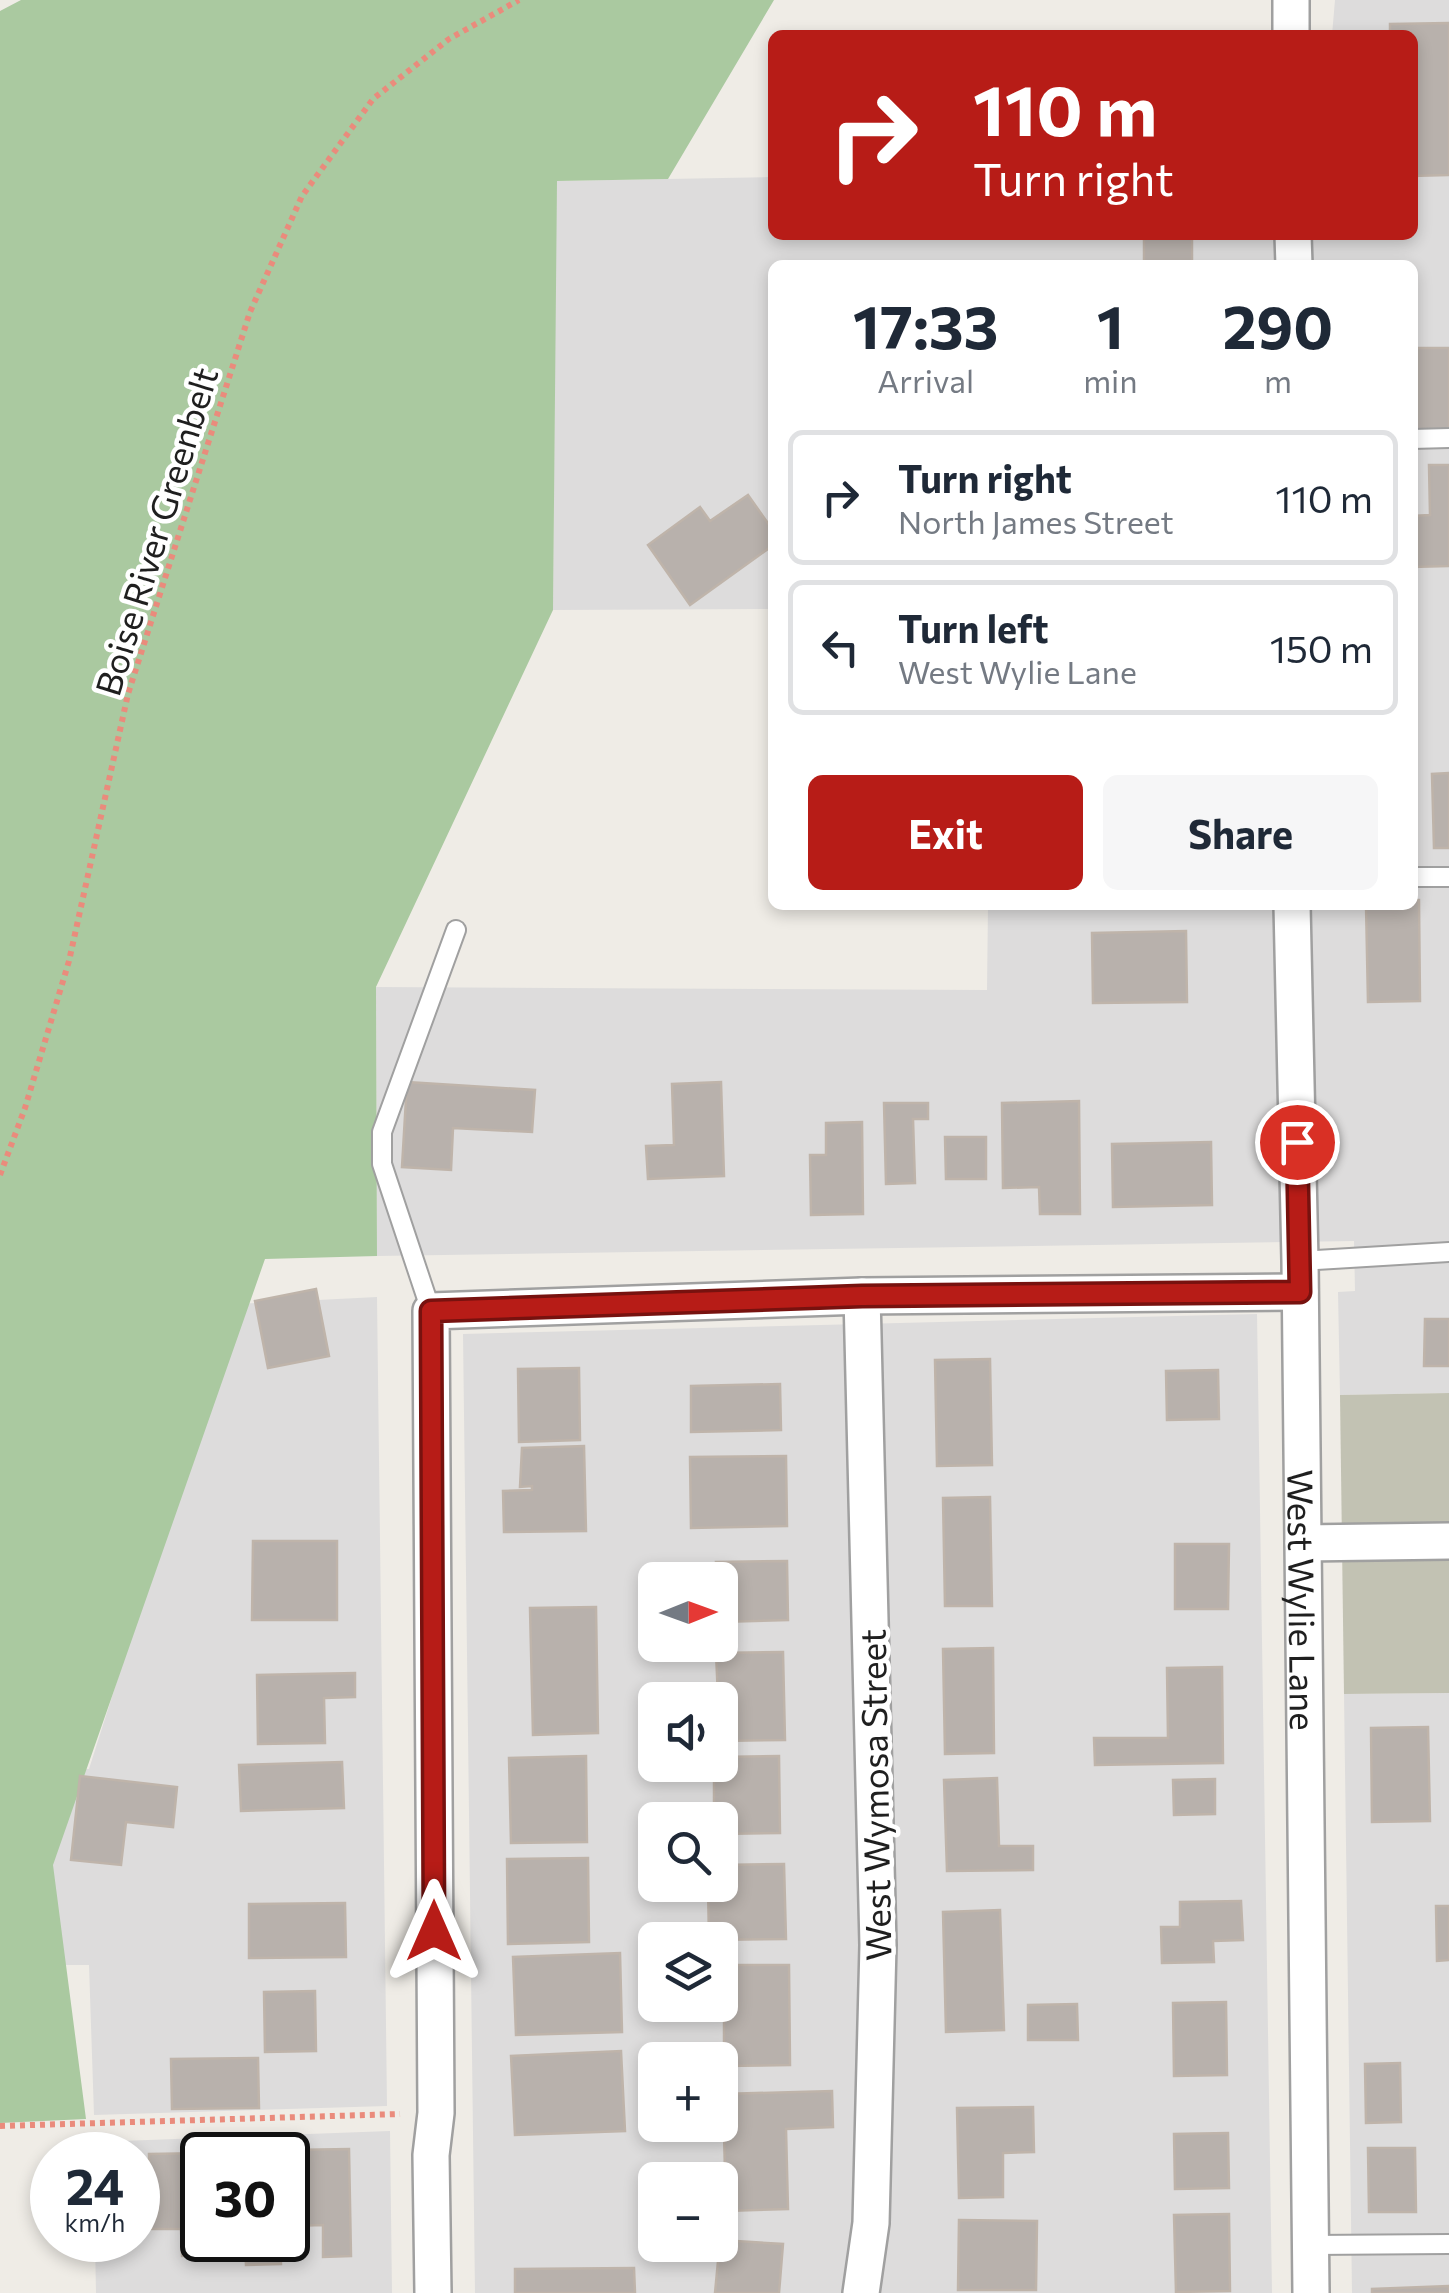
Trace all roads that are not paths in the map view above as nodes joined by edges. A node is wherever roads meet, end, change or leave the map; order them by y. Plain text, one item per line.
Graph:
1 (1291, 0) edge
2 (1291, 30) edge
3 (1449, 438) edge
4 (1418, 439) edge
5 (1418, 877) edge
6 (1449, 877) edge
7 (1292, 910) edge
8 (456, 930) dead end
9 (1449, 1252) edge
10 (1300, 1276) junction
11 (862, 1296) junction
12 (431, 1311) junction
13 (1449, 1542) edge
14 (1303, 1543) junction
15 (1449, 2244) edge
16 (1310, 2245) junction
17 (432, 2293) edge
18 (862, 2293) edge
19 (1311, 2293) edge

1 - 2 street
3 - 4 lane
5 - 6 lane
7 - 10 street, West Wylie Lane
8 - 12 lane
9 - 10 lane
10 - 11 street
10 - 14 street, West Wylie Lane
11 - 12 street
11 - 18 street, West Wymosa Street
12 - 17 street
13 - 14 street
14 - 16 street, West Wylie Lane
15 - 16 lane
16 - 19 street, West Wylie Lane

